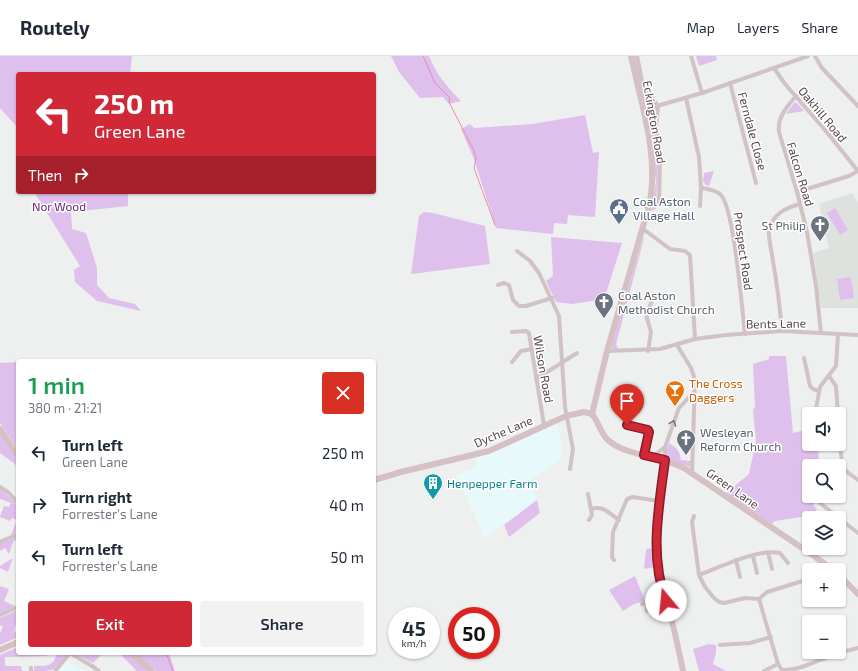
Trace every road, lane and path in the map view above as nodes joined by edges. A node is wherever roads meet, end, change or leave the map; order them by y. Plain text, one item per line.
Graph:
1 (631, 56) edge
2 (637, 56) edge
3 (691, 56) edge
4 (808, 56) edge
5 (815, 56) edge
6 (774, 68) junction
7 (730, 83) junction
8 (702, 93) junction
9 (796, 96) junction
10 (686, 98) junction
11 (658, 106) junction
12 (858, 106) edge
13 (643, 110) junction
14 (858, 171) edge
15 (756, 184) dead end
16 (701, 188) junction
17 (797, 192) junction
18 (800, 204) junction
19 (659, 205) dead end
20 (700, 206) dead end
21 (642, 228) junction
22 (517, 251) dead end
23 (498, 285) dead end
24 (655, 294) dead end
25 (552, 298) junction
26 (782, 331) junction
27 (512, 332) dead end
28 (821, 333) junction
29 (745, 334) junction
30 (838, 334) junction
31 (858, 335) edge
32 (695, 339) junction
33 (677, 345) junction
34 (532, 349) junction
35 (607, 351) junction
36 (648, 351) junction
37 (577, 353) dead end
38 (804, 358) dead end
39 (512, 362) dead end
40 (563, 362) junction
41 (829, 376) junction
42 (536, 379) junction
43 (819, 391) junction
44 (694, 392) junction
45 (685, 401) junction
46 (694, 406) junction
47 (816, 407) edge
48 (838, 407) edge
49 (592, 414) junction
50 (566, 416) junction
51 (544, 425) junction
52 (627, 425) dead end
53 (0, 429) edge
54 (665, 447) junction
55 (841, 451) edge
56 (16, 453) edge
57 (644, 455) junction
58 (652, 457) junction
59 (665, 460) junction
60 (570, 469) dead end
61 (692, 473) junction
62 (376, 479) edge
63 (858, 480) edge
64 (0, 487) edge
65 (588, 494) dead end
66 (16, 501) edge
67 (659, 502) junction
68 (820, 503) dead end
69 (591, 509) junction
70 (694, 516) dead end
71 (589, 520) dead end
72 (619, 520) junction
73 (858, 533) edge
74 (16, 535) edge
75 (0, 542) edge
76 (612, 549) junction
77 (617, 549) dead end
78 (768, 552) junction
79 (753, 556) junction
80 (614, 560) dead end
81 (736, 560) junction
82 (788, 562) dead end
83 (818, 563) edge
84 (772, 568) dead end
85 (757, 573) dead end
86 (699, 575) junction
87 (740, 577) dead end
88 (802, 581) edge
89 (846, 582) edge
90 (858, 594) edge
91 (759, 599) junction
92 (666, 601) junction
93 (16, 608) edge
94 (647, 610) dead end
95 (0, 615) edge
96 (771, 637) junction
97 (16, 643) edge
98 (720, 645) dead end
99 (858, 648) edge
100 (0, 650) edge
101 (68, 655) edge
102 (73, 655) edge
103 (134, 655) edge
104 (778, 664) junction
105 (55, 671) edge
106 (99, 671) edge
107 (151, 671) edge
108 (683, 671) edge
109 (764, 671) edge

1 - 13 main road, Eckington Road
2 - 11 street, Eckington Road
3 - 8 street
4 - 6 street
5 - 12 street
6 - 7 street
6 - 9 street, Oakhill Road
7 - 8 street
7 - 15 street, Ferndale Close
8 - 10 street
9 - 14 street, Oakhill Road
9 - 17 street, Falcon Road
10 - 11 street
10 - 16 street
11 - 13 street
11 - 19 street, Eckington Road
13 - 21 main road, Eckington Road
14 - 17 street
16 - 20 street
16 - 29 street, Prospect Road
17 - 18 street, Falcon Road
18 - 26 street
18 - 28 street, Falcon Road
21 - 32 street
21 - 35 main road, Eckington Road
22 - 25 street
23 - 25 street
24 - 36 street
25 - 40 street
26 - 28 street, Bents Lane
26 - 29 street, Bents Lane
27 - 34 street, Wilson Road
28 - 30 street, Bents Lane
29 - 32 street, Bents Lane
30 - 31 street, Bents Lane
30 - 41 street
32 - 33 street, Bents Lane
33 - 36 street
33 - 44 street
34 - 39 street
34 - 42 street, Wilson Road
35 - 36 street
35 - 49 main road, Eckington Road
37 - 40 street
38 - 43 street
40 - 42 street
40 - 50 street
41 - 43 street
41 - 48 street
42 - 51 street, Wilson Road
43 - 47 street
44 - 45 street
44 - 46 street
45 - 46 street
54 -> 45 street
46 - 61 street
49 - 50 main road, Dyche Lane
49 - 57 main road, Green Lane
50 - 51 main road, Dyche Lane
50 - 60 street
51 - 62 main road, Dyche Lane
52 - 57 street
53 - 56 main road
54 - 58 street
54 - 59 street
55 - 63 street
57 - 58 main road, Green Lane
58 - 59 main road, Green Lane
59 - 61 main road, Green Lane
59 - 67 main road
61 - 83 main road, Green Lane
64 - 66 street
65 - 69 street
67 - 72 street
67 - 92 main road
68 - 73 street
69 - 71 street
69 - 72 street
70 - 86 street
72 - 76 street
74 - 75 street
76 - 77 street
76 - 80 street
78 - 79 street
78 - 82 street
78 - 84 street
79 - 81 street
79 - 85 street
81 - 86 street
81 - 87 street
86 - 91 street
88 - 91 street
89 - 90 main road
91 - 96 street
92 - 94 street
92 - 108 main road
93 - 95 street
96 - 98 street
96 - 104 street
97 - 100 main road
99 - 104 street
101 - 105 street
102 - 106 street
103 - 107 main road
104 - 109 street

